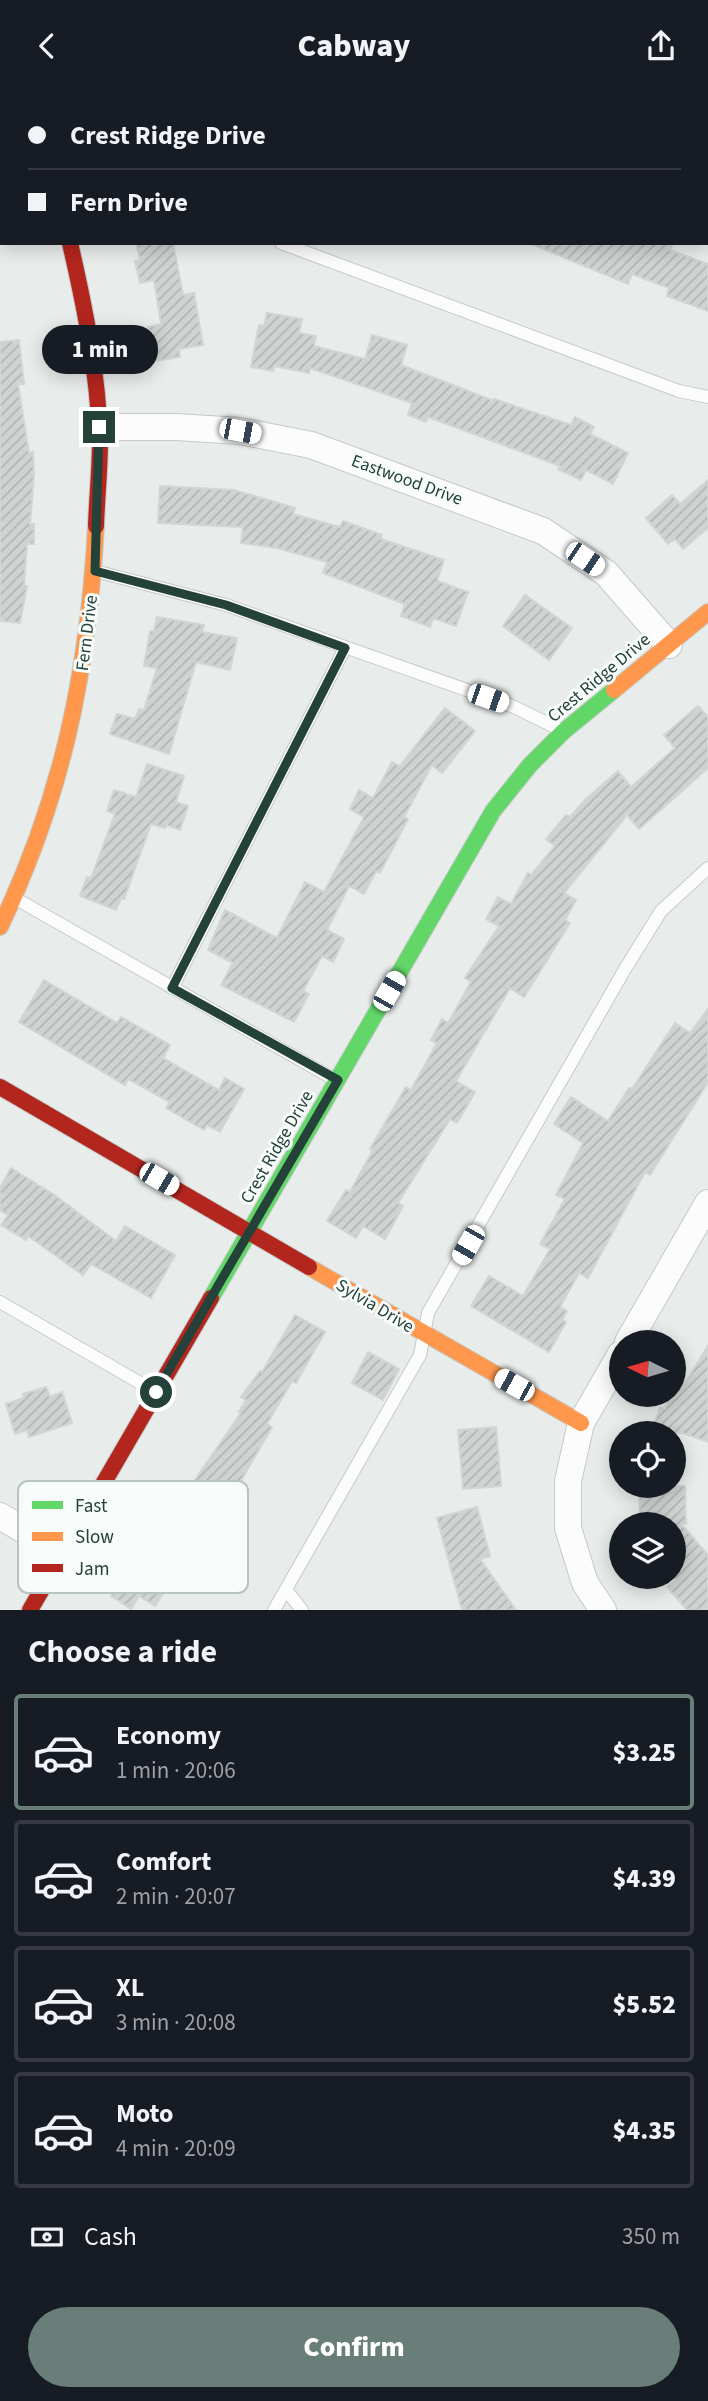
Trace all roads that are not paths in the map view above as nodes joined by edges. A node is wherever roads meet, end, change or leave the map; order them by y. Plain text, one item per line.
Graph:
1 (70, 245) edge
2 (286, 245) edge
3 (708, 397) edge
4 (99, 427) junction
5 (95, 571) junction
6 (708, 612) edge
7 (668, 645) junction
8 (345, 648) junction
9 (564, 731) junction
10 (708, 868) edge
11 (0, 889) edge
12 (15, 898) junction
13 (0, 927) edge
14 (172, 988) junction
15 (338, 1080) junction
16 (0, 1087) edge
17 (704, 1219) edge
18 (250, 1231) junction
19 (0, 1302) edge
20 (635, 1330) edge
21 (424, 1335) junction
22 (609, 1375) edge
23 (156, 1392) junction
24 (581, 1423) junction
25 (105, 1481) edge
26 (0, 1516) edge
27 (18, 1527) edge
28 (286, 1590) junction
29 (40, 1593) edge
30 (30, 1610) edge
31 (274, 1610) edge
32 (302, 1610) edge
33 (603, 1610) edge

1 - 4 street, Fern Drive
2 - 3 lane
4 - 5 street, Fern Drive
4 - 7 street, Eastwood Drive
5 - 8 lane
5 - 12 street, Fern Drive
6 - 7 street, Crest Ridge Drive
7 - 9 street, Crest Ridge Drive
8 - 9 lane
8 - 14 lane
9 - 15 street, Crest Ridge Drive
10 - 21 lane
11 - 12 lane
12 - 13 street, Fern Drive
12 - 14 lane
14 - 15 lane
15 - 18 street, Crest Ridge Drive
16 - 18 street, Sylvia Drive
17 - 20 street
18 - 21 street, Sylvia Drive
18 - 23 street, Crest Ridge Drive
19 - 23 lane
21 - 24 street, Sylvia Drive
21 - 28 lane
22 - 24 street
23 - 25 street, Crest Ridge Drive
24 - 33 street
26 - 27 street
28 - 31 lane
28 - 32 lane
29 - 30 street, Crest Ridge Drive

